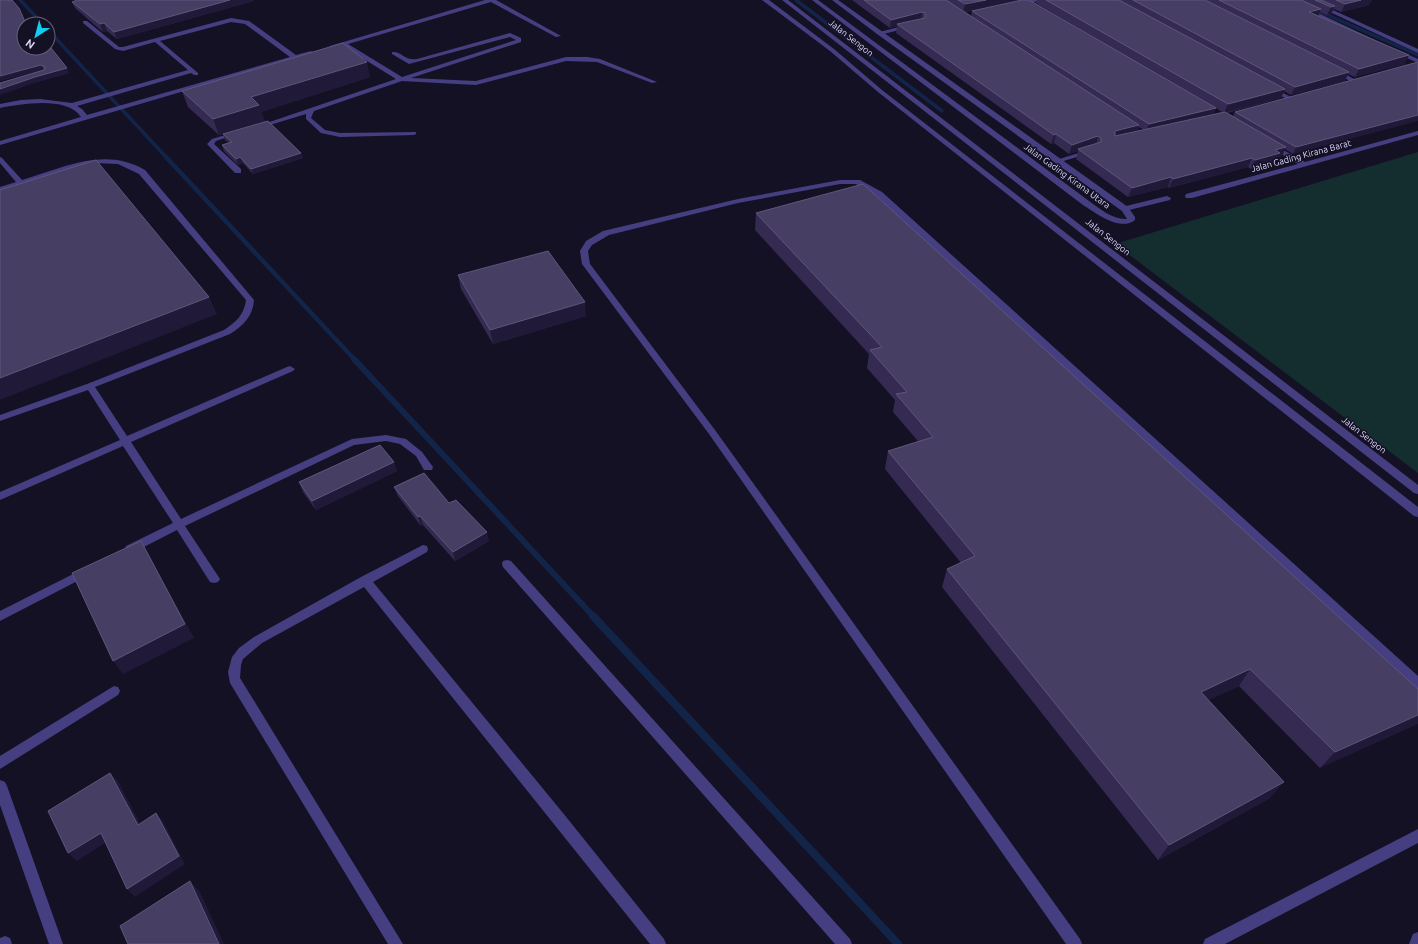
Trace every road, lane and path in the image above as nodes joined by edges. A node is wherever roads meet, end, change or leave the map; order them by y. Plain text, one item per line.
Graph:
1 (492, 0) edge
2 (765, 0) edge
3 (784, 0) edge
4 (815, 0) edge
5 (835, 0) edge
6 (1039, 0) edge
7 (1287, 0) edge
8 (1307, 0) edge
9 (1025, 1) edge
10 (1013, 6) edge
11 (1034, 6) edge
12 (85, 22) edge
13 (914, 26) edge
14 (879, 33) junction
15 (558, 36) dead end
16 (862, 36) junction
17 (156, 40) junction
18 (344, 44) junction
19 (1384, 45) edge
20 (1390, 48) edge
21 (322, 50) edge
22 (1418, 51) edge
23 (315, 52) edge
24 (394, 53) dead end
25 (294, 58) junction
26 (1416, 63) edge
27 (1326, 67) edge
28 (192, 71) junction
29 (401, 79) junction
30 (1362, 79) edge
31 (1354, 81) junction
32 (205, 82) junction
33 (654, 82) dead end
34 (1340, 85) edge
35 (1268, 87) edge
36 (1296, 96) edge
37 (1289, 98) junction
38 (1281, 100) edge
39 (72, 105) junction
40 (0, 106) edge
41 (311, 110) junction
42 (88, 116) junction
43 (251, 129) edge
44 (244, 131) edge
45 (414, 133) dead end
46 (1418, 133) edge
47 (1263, 140) edge
48 (0, 143) edge
49 (1096, 149) edge
50 (0, 159) edge
51 (1048, 164) junction
52 (1303, 164) junction
53 (238, 171) dead end
54 (20, 182) junction
55 (0, 189) edge
56 (1189, 196) dead end
57 (1167, 198) dead end
58 (1125, 209) junction
59 (290, 369) dead end
60 (90, 386) junction
61 (0, 418) edge
62 (126, 440) junction
63 (428, 467) dead end
64 (1418, 490) edge
65 (0, 496) edge
66 (1418, 513) edge
67 (180, 524) junction
68 (423, 549) dead end
69 (118, 556) edge
70 (507, 564) dead end
71 (97, 566) edge
72 (214, 578) dead end
73 (365, 580) junction
74 (0, 616) edge
75 (1418, 684) edge
76 (114, 691) dead end
77 (0, 763) edge
78 (0, 786) edge
79 (1418, 836) edge
80 (1418, 939) edge
81 (56, 944) edge
82 (396, 944) edge
83 (659, 944) edge
84 (845, 944) edge
85 (1075, 944) edge
86 (1210, 944) edge
87 (1416, 944) edge

1 - 15 street
1 - 18 street
2 - 66 street
3 - 64 street, Jalan Sengon
4 - 16 street, Jalan Gading Kirana Utara
5 - 14 street, Jalan Gading Kirana Utara
6 - 9 street
7 - 19 street
8 - 22 street
9 - 10 street
9 - 11 street
12 - 17 street
13 - 14 street
14 - 16 street
14 - 51 street, Jalan Gading Kirana Utara
16 - 51 street, Jalan Gading Kirana Utara
17 - 25 street
17 - 28 street
18 - 21 street
18 - 29 street
20 - 26 street
23 - 25 street
24 - 29 street
25 - 32 street
27 - 31 street
28 - 32 street
28 - 39 street
29 - 33 street
29 - 41 street
30 - 31 street
31 - 34 street
32 - 42 street
35 - 37 street
36 - 37 street
37 - 38 street
39 - 40 street
39 - 42 street
41 - 43 street
41 - 45 street
42 - 48 street
44 - 53 street
46 - 52 street, Jalan Gading Kirana Barat
47 - 52 street
49 - 51 street
50 - 54 street
51 - 58 street, Jalan Gading Kirana Utara
51 - 58 street, Jalan Gading Kirana Utara
52 - 56 street, Jalan Gading Kirana Barat
54 - 55 street
54 - 60 street
57 - 58 street
59 - 62 street
60 - 61 street
60 - 62 street
62 - 65 street
62 - 67 street
63 - 67 street
67 - 69 street
67 - 72 street
68 - 73 street
70 - 84 street
71 - 74 street
73 - 82 street
73 - 83 street
75 - 85 street
76 - 77 street
78 - 81 street
79 - 86 street
80 - 87 street

